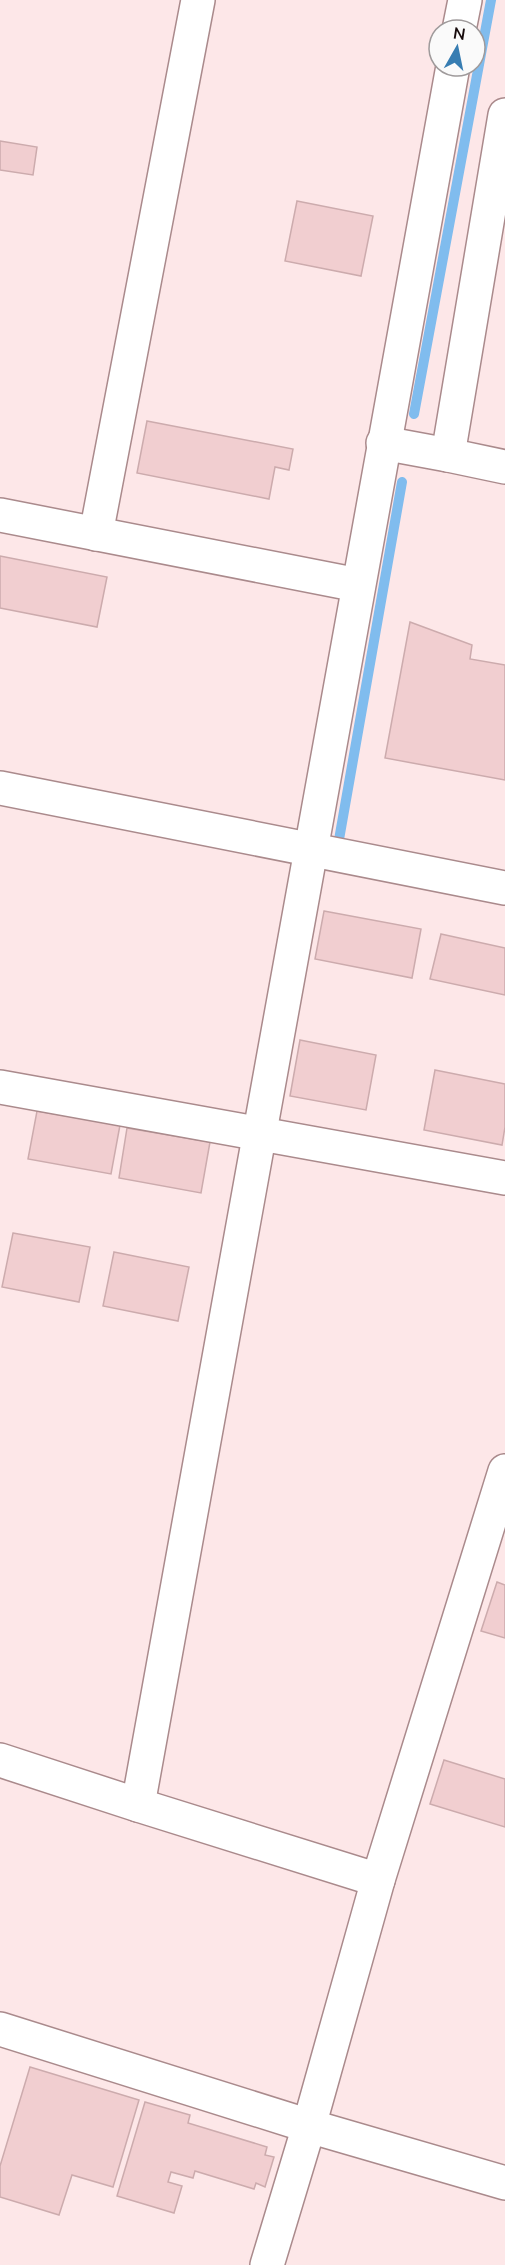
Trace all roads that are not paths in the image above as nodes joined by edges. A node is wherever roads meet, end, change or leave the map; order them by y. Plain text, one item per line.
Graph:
1 (198, 0) edge
2 (465, 0) edge
3 (461, 18) edge
4 (451, 78) edge
5 (505, 115) edge
6 (383, 443) junction
7 (448, 455) junction
8 (505, 467) edge
9 (0, 515) edge
10 (96, 534) junction
11 (358, 585) junction
12 (0, 788) edge
13 (311, 851) junction
14 (505, 888) edge
15 (0, 1087) edge
16 (261, 1136) junction
17 (505, 1178) edge
18 (505, 1470) edge
19 (0, 1760) edge
20 (138, 1805) junction
21 (378, 1880) junction
22 (0, 2029) edge
23 (309, 2126) junction
24 (505, 2182) edge
25 (267, 2265) edge

1 - 10 street
2 - 3 street
4 - 6 street
5 - 7 street
6 - 7 street
6 - 11 street
7 - 8 street
9 - 10 street
10 - 11 street
11 - 13 street
12 - 13 street
13 - 14 street
13 - 16 street
15 - 16 street
16 - 17 street
16 - 20 street
18 - 21 street
19 - 20 street
20 - 21 street
21 - 23 street
22 - 23 street
23 - 24 street
23 - 25 street

